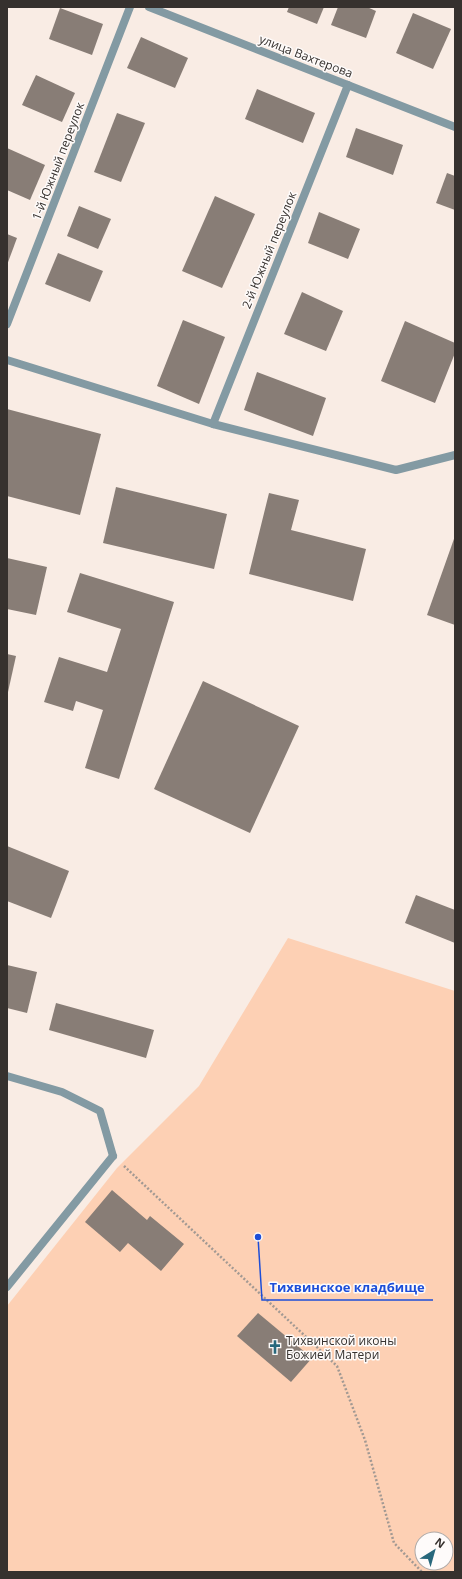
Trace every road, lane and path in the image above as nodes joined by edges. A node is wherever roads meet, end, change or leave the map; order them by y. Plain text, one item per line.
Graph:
1 (130, 7) edge
2 (149, 7) edge
3 (348, 85) junction
4 (455, 127) edge
5 (7, 324) edge
6 (7, 360) edge
7 (213, 424) junction
8 (455, 455) edge
9 (7, 1076) edge
10 (113, 1156) junction
11 (7, 1287) edge
12 (422, 1572) edge

1 - 5 street, 1-й Южный переулок
2 - 3 street, улица Вахтерова
3 - 4 street, улица Вахтерова
3 - 7 street, 2-й Южный переулок
6 - 7 street
7 - 8 street
9 - 10 street
10 - 11 street
10 - 12 path

